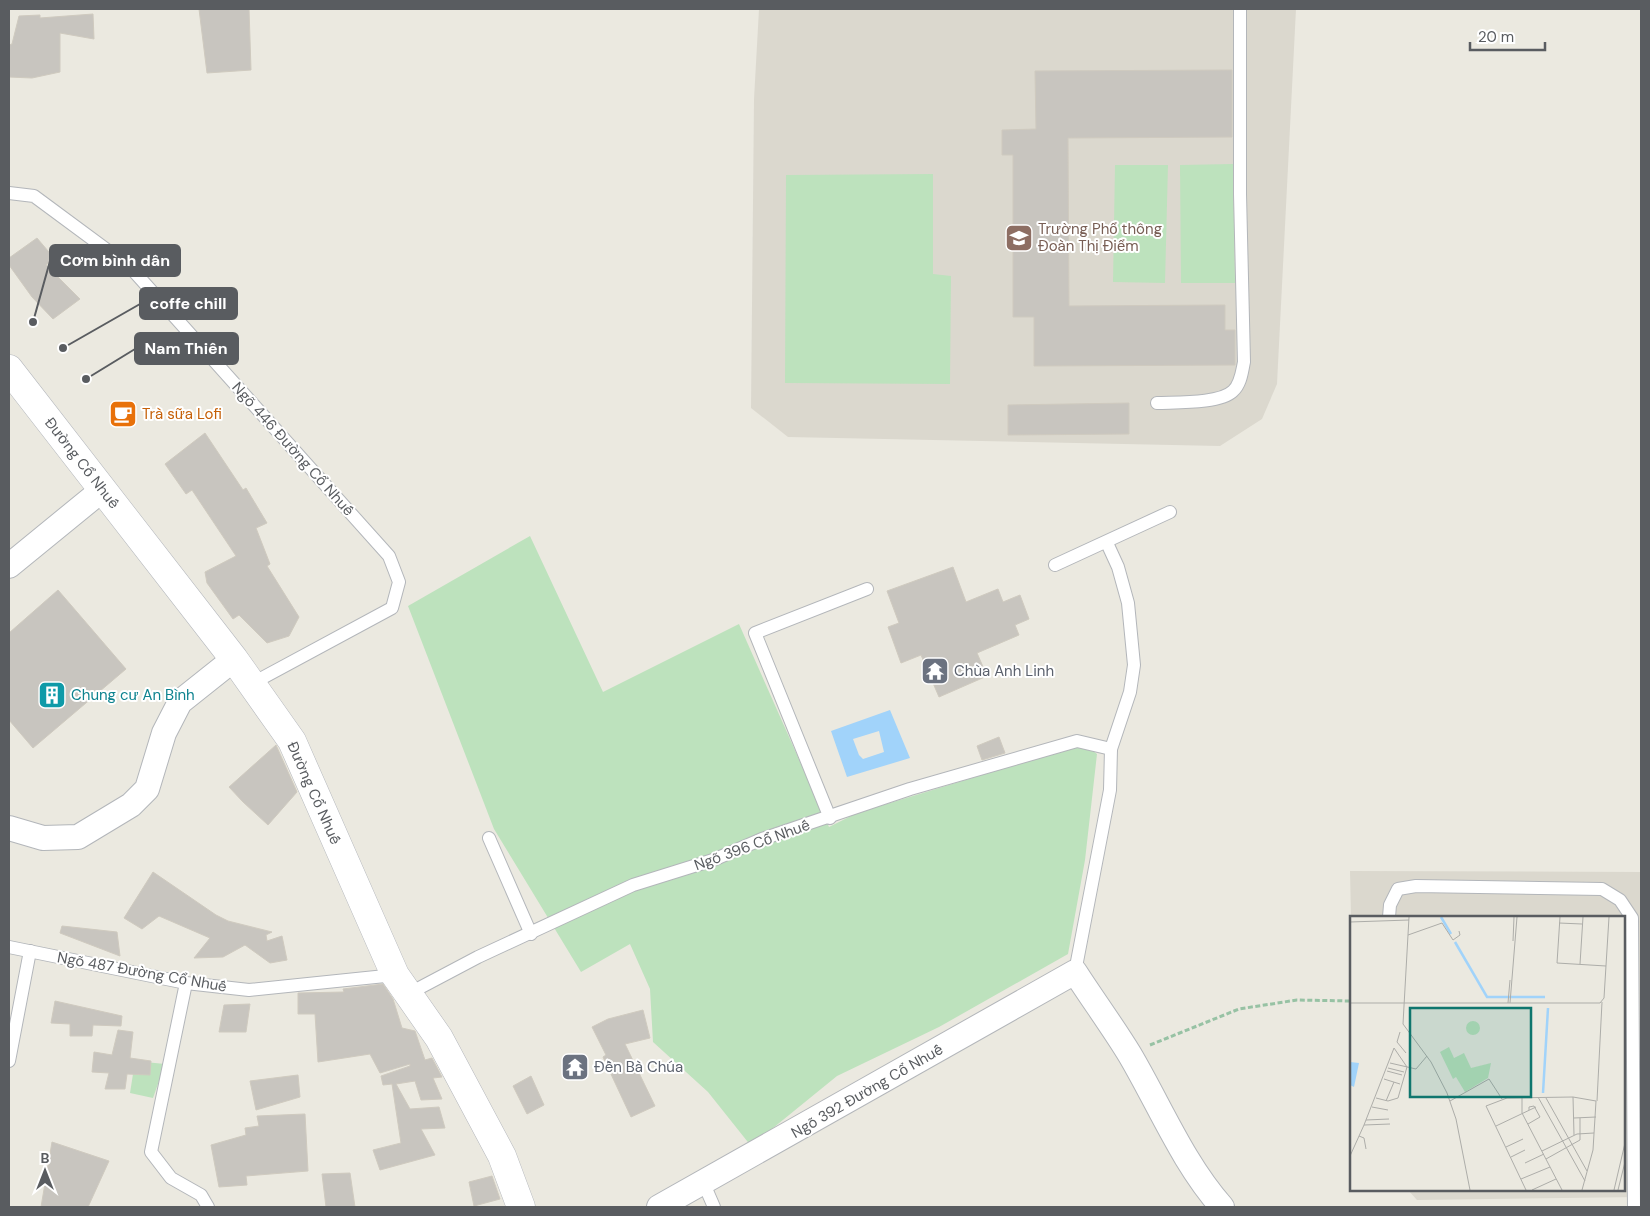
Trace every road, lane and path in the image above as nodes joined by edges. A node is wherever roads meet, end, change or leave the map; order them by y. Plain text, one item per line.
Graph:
1 (1240, 9) edge
2 (9, 193) edge
3 (9, 369) edge
4 (1156, 403) dead end
5 (102, 490) junction
6 (1170, 512) dead end
7 (1107, 543) junction
8 (1055, 565) dead end
9 (9, 566) edge
10 (866, 589) dead end
11 (234, 659) junction
12 (251, 684) junction
13 (1111, 749) junction
14 (830, 818) junction
15 (9, 828) edge
16 (489, 838) dead end
17 (1388, 916) edge
18 (531, 934) junction
19 (9, 946) edge
20 (30, 951) junction
21 (1075, 972) junction
22 (186, 983) junction
23 (401, 984) junction
24 (1350, 1001) edge
25 (1129, 1054) junction
26 (9, 1061) edge
27 (1628, 1150) edge
28 (704, 1184) junction
29 (208, 1207) edge
30 (521, 1207) edge
31 (659, 1207) edge
32 (714, 1207) edge
33 (1222, 1207) edge
34 (1634, 1207) edge

1 - 4 lane
2 - 12 lane, Ngõ 446 Đường Cổ Nhuế
3 - 5 main road, Đường Cổ Nhuế
5 - 9 street
5 - 11 main road, Đường Cổ Nhuế
6 - 7 lane
7 - 8 lane
7 - 13 lane
10 - 14 lane
11 - 12 main road, Đường Cổ Nhuế
11 - 15 street
12 - 23 main road, Đường Cổ Nhuế
13 - 14 lane, Ngõ 396 Cổ Nhuế
13 - 21 lane
14 - 18 lane, Ngõ 396 Cổ Nhuế
16 - 18 lane
17 - 27 lane
18 - 23 lane, Ngõ 396 Cổ Nhuế
19 - 20 lane, Ngõ 487 Đường Cổ Nhuế
20 - 22 lane, Ngõ 487 Đường Cổ Nhuế
20 - 26 lane
21 - 25 street
21 - 28 street, Ngõ 392 Đường Cổ Nhuế
22 - 23 lane, Ngõ 487 Đường Cổ Nhuế
22 - 29 lane
23 - 30 main road, Đường Cổ Nhuế
24 - 25 path
25 - 33 street
27 - 34 lane
28 - 31 street, Ngõ 392 Đường Cổ Nhuế
28 - 32 lane

